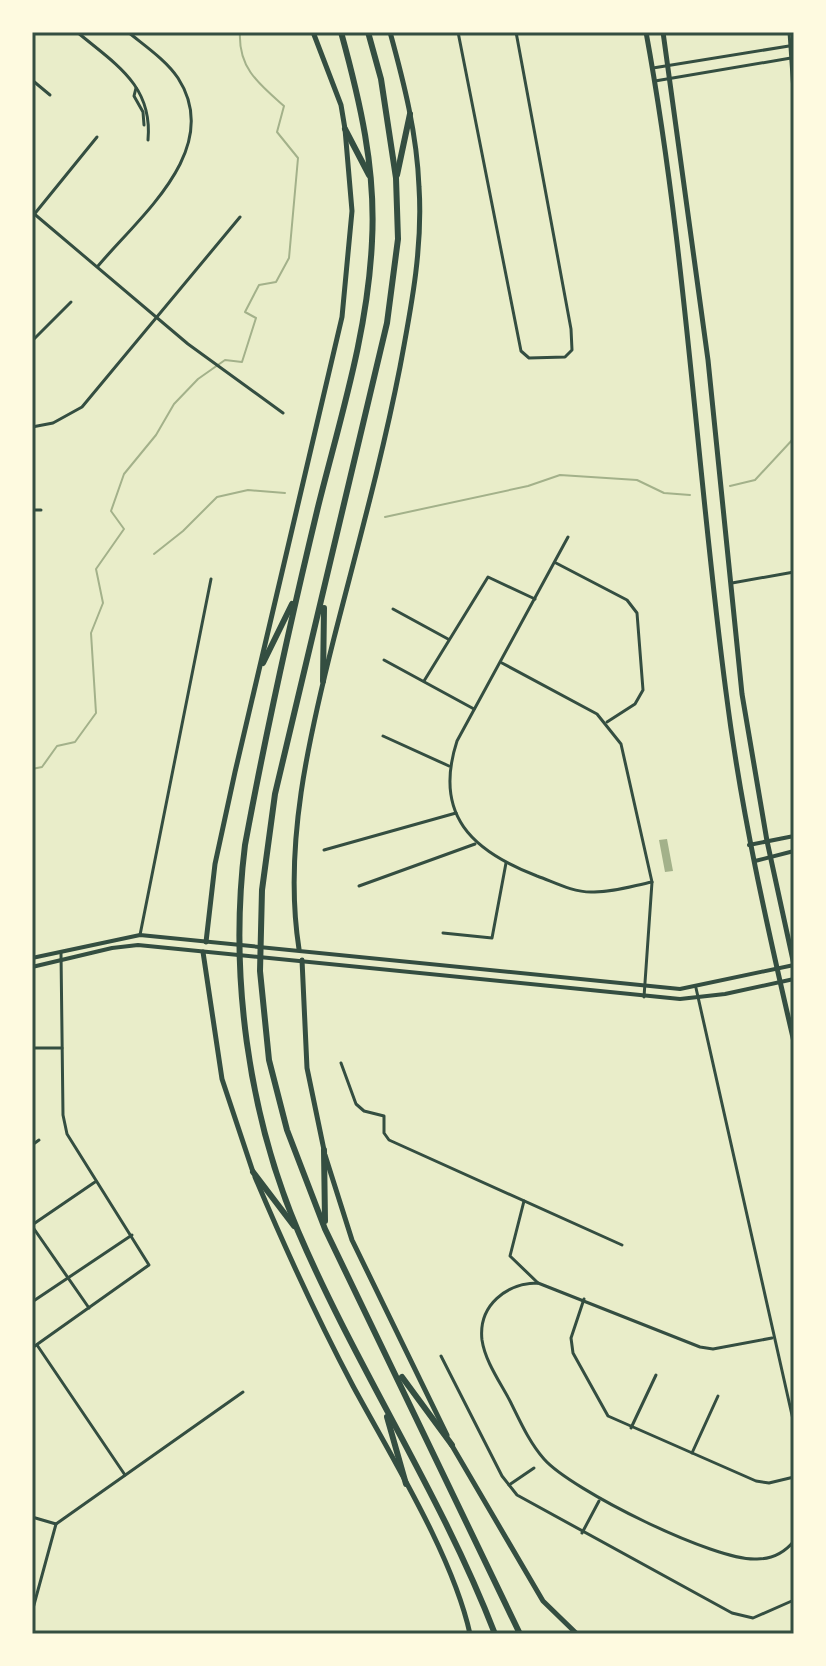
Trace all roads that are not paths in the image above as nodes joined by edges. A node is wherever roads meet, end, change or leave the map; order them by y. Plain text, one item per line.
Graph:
1 (77, 32) edge
2 (128, 32) edge
3 (313, 32) edge
4 (341, 32) edge
5 (368, 32) edge
6 (390, 32) edge
7 (458, 32) edge
8 (526, 32) edge
9 (646, 32) edge
10 (663, 32) edge
11 (789, 32) edge
12 (516, 33) edge
13 (789, 46) junction
14 (791, 58) junction
15 (669, 64) junction
16 (653, 68) junction
17 (671, 78) junction
18 (32, 80) edge
19 (655, 81) junction
20 (136, 88) junction
21 (50, 95) dead end
22 (794, 106) edge
23 (410, 114) junction
24 (144, 125) dead end
25 (345, 129) junction
26 (97, 137) dead end
27 (148, 140) dead end
28 (396, 178) junction
29 (371, 179) junction
30 (33, 214) edge
31 (240, 217) dead end
32 (98, 266) junction
33 (71, 302) dead end
34 (156, 315) junction
35 (32, 341) edge
36 (283, 413) dead end
37 (32, 427) edge
38 (32, 510) edge
39 (41, 510) dead end
40 (568, 537) dead end
41 (555, 562) junction
42 (794, 572) edge
43 (211, 579) dead end
44 (729, 584) junction
45 (297, 593) junction
46 (324, 597) junction
47 (535, 599) junction
48 (393, 609) dead end
49 (448, 639) junction
50 (384, 660) dead end
51 (263, 663) junction
52 (501, 663) junction
53 (323, 681) junction
54 (424, 681) junction
55 (474, 709) junction
56 (607, 722) junction
57 (383, 736) dead end
58 (449, 766) junction
59 (456, 813) junction
60 (794, 836) edge
61 (767, 841) junction
62 (475, 844) junction
63 (749, 845) junction
64 (324, 850) dead end
65 (794, 851) edge
66 (770, 857) junction
67 (752, 861) junction
68 (506, 863) junction
69 (652, 882) junction
70 (359, 886) dead end
71 (443, 933) dead end
72 (140, 935) junction
73 (206, 942) junction
74 (299, 949) junction
75 (61, 951) junction
76 (203, 952) junction
77 (32, 958) edge
78 (61, 960) junction
79 (302, 960) junction
80 (794, 965) edge
81 (32, 967) edge
82 (777, 969) junction
83 (794, 979) edge
84 (780, 982) junction
85 (644, 987) junction
86 (696, 988) junction
87 (644, 997) junction
88 (697, 998) junction
89 (794, 1042) edge
90 (32, 1048) edge
91 (62, 1048) junction
92 (341, 1063) dead end
93 (39, 1140) dead end
94 (32, 1145) edge
95 (324, 1150) junction
96 (253, 1172) junction
97 (96, 1181) junction
98 (524, 1201) junction
99 (32, 1226) edge
100 (325, 1229) junction
101 (298, 1231) junction
102 (132, 1235) junction
103 (622, 1245) dead end
104 (68, 1277) junction
105 (538, 1283) junction
106 (584, 1299) junction
107 (32, 1302) edge
108 (89, 1308) junction
109 (772, 1338) junction
110 (34, 1346) edge
111 (441, 1356) dead end
112 (393, 1365) junction
113 (656, 1375) dead end
114 (243, 1392) dead end
115 (718, 1396) dead end
116 (383, 1402) junction
117 (794, 1421) edge
118 (631, 1428) junction
119 (452, 1445) junction
120 (692, 1453) junction
121 (534, 1468) dead end
122 (125, 1475) junction
123 (794, 1477) edge
124 (406, 1484) junction
125 (509, 1485) junction
126 (600, 1499) junction
127 (32, 1517) edge
128 (56, 1524) junction
129 (582, 1533) junction
130 (794, 1541) edge
131 (794, 1600) edge
132 (32, 1612) edge
133 (470, 1634) edge
134 (495, 1634) edge
135 (520, 1634) edge
136 (577, 1634) edge

1 - 20 street
2 - 32 street
3 - 25 main road
4 - 29 highway
5 - 28 highway
6 - 23 main road
7 - 12 street
8 - 12 street
9 - 16 main road
10 - 15 main road
11 - 13 street
13 - 14 street
13 - 15 street
14 - 17 street
14 - 22 street
15 - 16 street
15 - 17 main road
16 - 19 main road
17 - 19 street
17 - 44 main road
18 - 21 street
19 - 63 main road
20 - 24 street
20 - 27 street
23 - 28 highway
23 - 53 main road
25 - 29 highway
25 - 51 main road
26 - 30 street
28 - 46 highway
29 - 45 highway
30 - 32 street
31 - 34 street
32 - 34 street
33 - 35 street
34 - 36 street
34 - 37 street
38 - 39 street
40 - 41 street
41 - 47 street
41 - 56 street
42 - 44 street
43 - 72 street
44 - 61 main road
45 - 51 highway
45 - 101 highway
46 - 53 highway
46 - 100 highway
47 - 49 street
47 - 52 street
48 - 49 street
49 - 54 street
50 - 54 street
51 - 73 main road
52 - 55 street
52 - 56 street
53 - 74 main road
54 - 55 street
55 - 58 street
56 - 69 street
57 - 58 street
58 - 59 street
59 - 62 street
59 - 64 street
60 - 61 street
61 - 63 street
61 - 66 main road
62 - 68 street
62 - 70 street
63 - 67 main road
65 - 66 street
66 - 67 street
66 - 80 main road
67 - 82 main road
68 - 69 street
68 - 71 street
69 - 85 street
72 - 73 street
72 - 75 street
73 - 74 street
74 - 85 street
75 - 77 street
75 - 78 street
76 - 78 street
76 - 79 street
76 - 96 main road
78 - 81 street
78 - 91 street
79 - 87 street
79 - 95 main road
80 - 82 street
82 - 84 main road
82 - 86 street
83 - 84 street
84 - 88 street
84 - 89 main road
85 - 86 street
85 - 87 street
86 - 88 street
87 - 88 street
88 - 109 street
90 - 91 street
91 - 97 street
92 - 98 street
93 - 94 street
95 - 100 highway
95 - 119 main road
96 - 101 highway
96 - 124 main road
97 - 99 street
97 - 102 street
98 - 103 street
98 - 105 street
99 - 104 street
100 - 112 highway
101 - 116 highway
102 - 104 street
102 - 108 street
104 - 107 street
104 - 108 street
105 - 106 street
105 - 126 street
106 - 109 street
106 - 118 street
108 - 110 street
109 - 117 street
110 - 122 street
111 - 125 street
112 - 119 highway
112 - 135 highway
113 - 118 street
114 - 122 street
115 - 120 street
116 - 124 highway
116 - 134 highway
118 - 120 street
119 - 136 main road
120 - 123 street
121 - 125 street
122 - 128 street
124 - 133 main road
125 - 129 street
126 - 129 street
126 - 130 street
127 - 128 street
128 - 132 street
129 - 131 street

